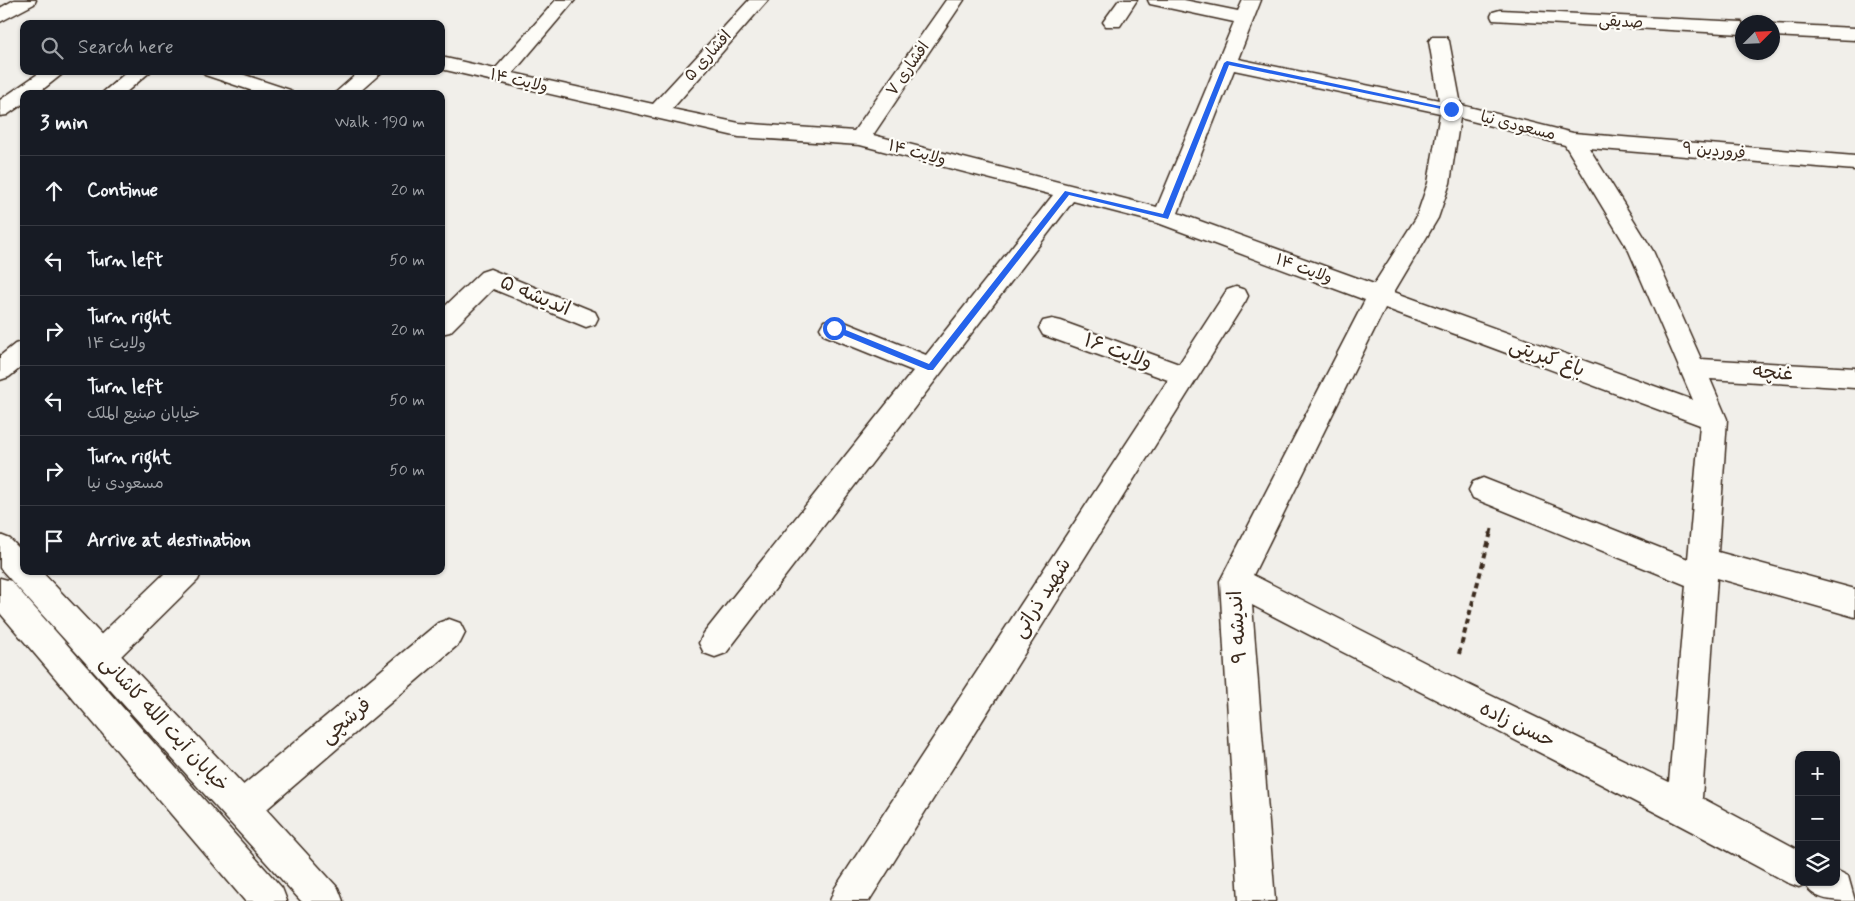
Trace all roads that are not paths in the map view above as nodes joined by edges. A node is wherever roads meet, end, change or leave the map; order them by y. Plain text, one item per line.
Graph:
1 (27, 0) edge
2 (566, 0) edge
3 (758, 0) edge
4 (956, 0) edge
5 (1128, 0) edge
6 (1157, 0) edge
7 (1248, 9) edge
8 (0, 16) edge
9 (1500, 16) dead end
10 (1113, 22) dead end
11 (1735, 28) edge
12 (1780, 30) edge
13 (1855, 34) edge
14 (1440, 40) dead end
15 (1227, 63) junction
16 (445, 64) edge
17 (50, 75) edge
18 (136, 75) edge
19 (224, 75) edge
20 (368, 75) edge
21 (500, 76) junction
22 (29, 90) edge
23 (116, 90) edge
24 (271, 90) edge
25 (349, 90) edge
26 (20, 96) edge
27 (1451, 109) junction
28 (0, 110) edge
29 (658, 112) junction
30 (20, 116) edge
31 (0, 118) edge
32 (860, 138) junction
33 (1573, 140) junction
34 (1855, 162) edge
35 (1068, 192) junction
36 (1165, 217) junction
37 (1236, 296) dead end
38 (1380, 296) junction
39 (586, 318) dead end
40 (445, 321) edge
41 (834, 328) dead end
42 (1052, 328) dead end
43 (20, 354) edge
44 (930, 368) junction
45 (1692, 368) junction
46 (0, 370) edge
47 (1185, 376) junction
48 (1855, 378) edge
49 (1714, 419) junction
50 (1491, 494) road end
51 (0, 548) edge
52 (20, 569) edge
53 (1702, 570) junction
54 (25, 575) edge
55 (183, 575) edge
56 (1235, 581) junction
57 (0, 591) edge
58 (1855, 603) edge
59 (449, 633) dead end
60 (715, 643) dead end
61 (101, 655) junction
62 (1684, 807) junction
63 (242, 808) junction
64 (1795, 867) edge
65 (1829, 886) edge
66 (269, 901) edge
67 (326, 901) edge
68 (848, 901) edge
69 (1257, 901) edge
70 (1837, 901) edge

1 - 8 street
2 - 21 street
3 - 29 street, افشاری ۵
4 - 32 street, افشاری ۷
5 - 10 street
6 - 7 street
7 - 15 street
9 - 11 street, صدیقی
12 - 13 street
14 - 27 street, اندیشه ۹
15 - 27 street, مسعودی نیا
15 - 36 street
16 - 21 street, ولایت ۱۴
17 - 22 street
18 - 23 street
19 - 24 street
20 - 25 street
21 - 29 street, ولایت ۱۴
26 - 28 street
27 - 33 street, مسعودی نیا
27 - 38 street, اندیشه ۹
29 - 32 street, ولایت ۱۴
30 - 31 street
32 - 35 street, ولایت ۱۴
33 - 34 street, فروردین ۹
33 - 45 street
35 - 36 street, ولایت ۱۴
35 - 44 street
36 - 38 street, ولایت ۱۴
37 - 47 street, شهید ذراتی
38 - 49 street, باغ کبریتی
38 - 56 street, اندیشه ۹
39 - 40 street, اندیشه ۵
41 - 44 street
42 - 47 street, ولایت ۱۶
43 - 46 street
44 - 60 street
45 - 48 street, غنچه
45 - 49 street
47 - 68 street, شهید ذراتی
49 - 53 street
50 - 53 street
51 - 52 street, خیابان آیت الله کاشانی
53 - 58 street
53 - 62 street
54 - 61 street, خیابان آیت الله کاشانی
55 - 61 street
56 - 62 street, حسن زاده
56 - 69 street, اندیشه ۹
57 - 66 street, خیابان آیت الله کاشانی
59 - 63 street, فرشچی
61 - 63 street, خیابان آیت الله کاشانی
62 - 64 street, حسن زاده
63 - 67 street, خیابان آیت الله کاشانی
65 - 70 street

